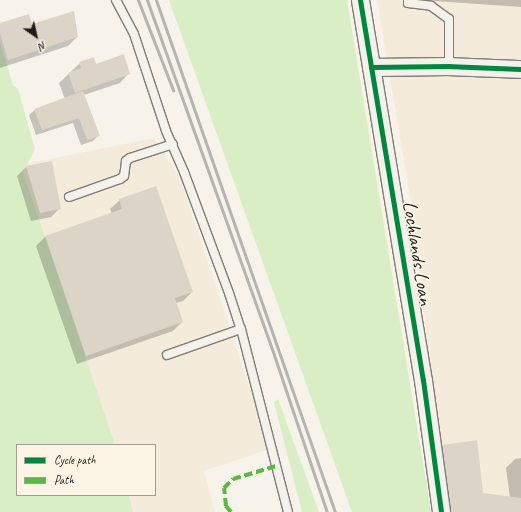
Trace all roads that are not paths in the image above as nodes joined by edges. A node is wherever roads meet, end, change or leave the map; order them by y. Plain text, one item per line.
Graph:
1 (116, 0) edge
2 (360, 0) edge
3 (408, 0) edge
4 (449, 66) junction
5 (372, 67) junction
6 (521, 69) edge
7 (172, 144) junction
8 (69, 197) dead end
9 (241, 329) junction
10 (167, 355) dead end
11 (288, 512) edge
12 (441, 512) edge

1 - 7 lane
2 - 5 street, Lochlands Loan
3 - 4 lane
4 - 5 street
4 - 6 street
5 - 12 street, Lochlands Loan
7 - 8 lane
7 - 9 lane
9 - 10 lane
9 - 11 lane

